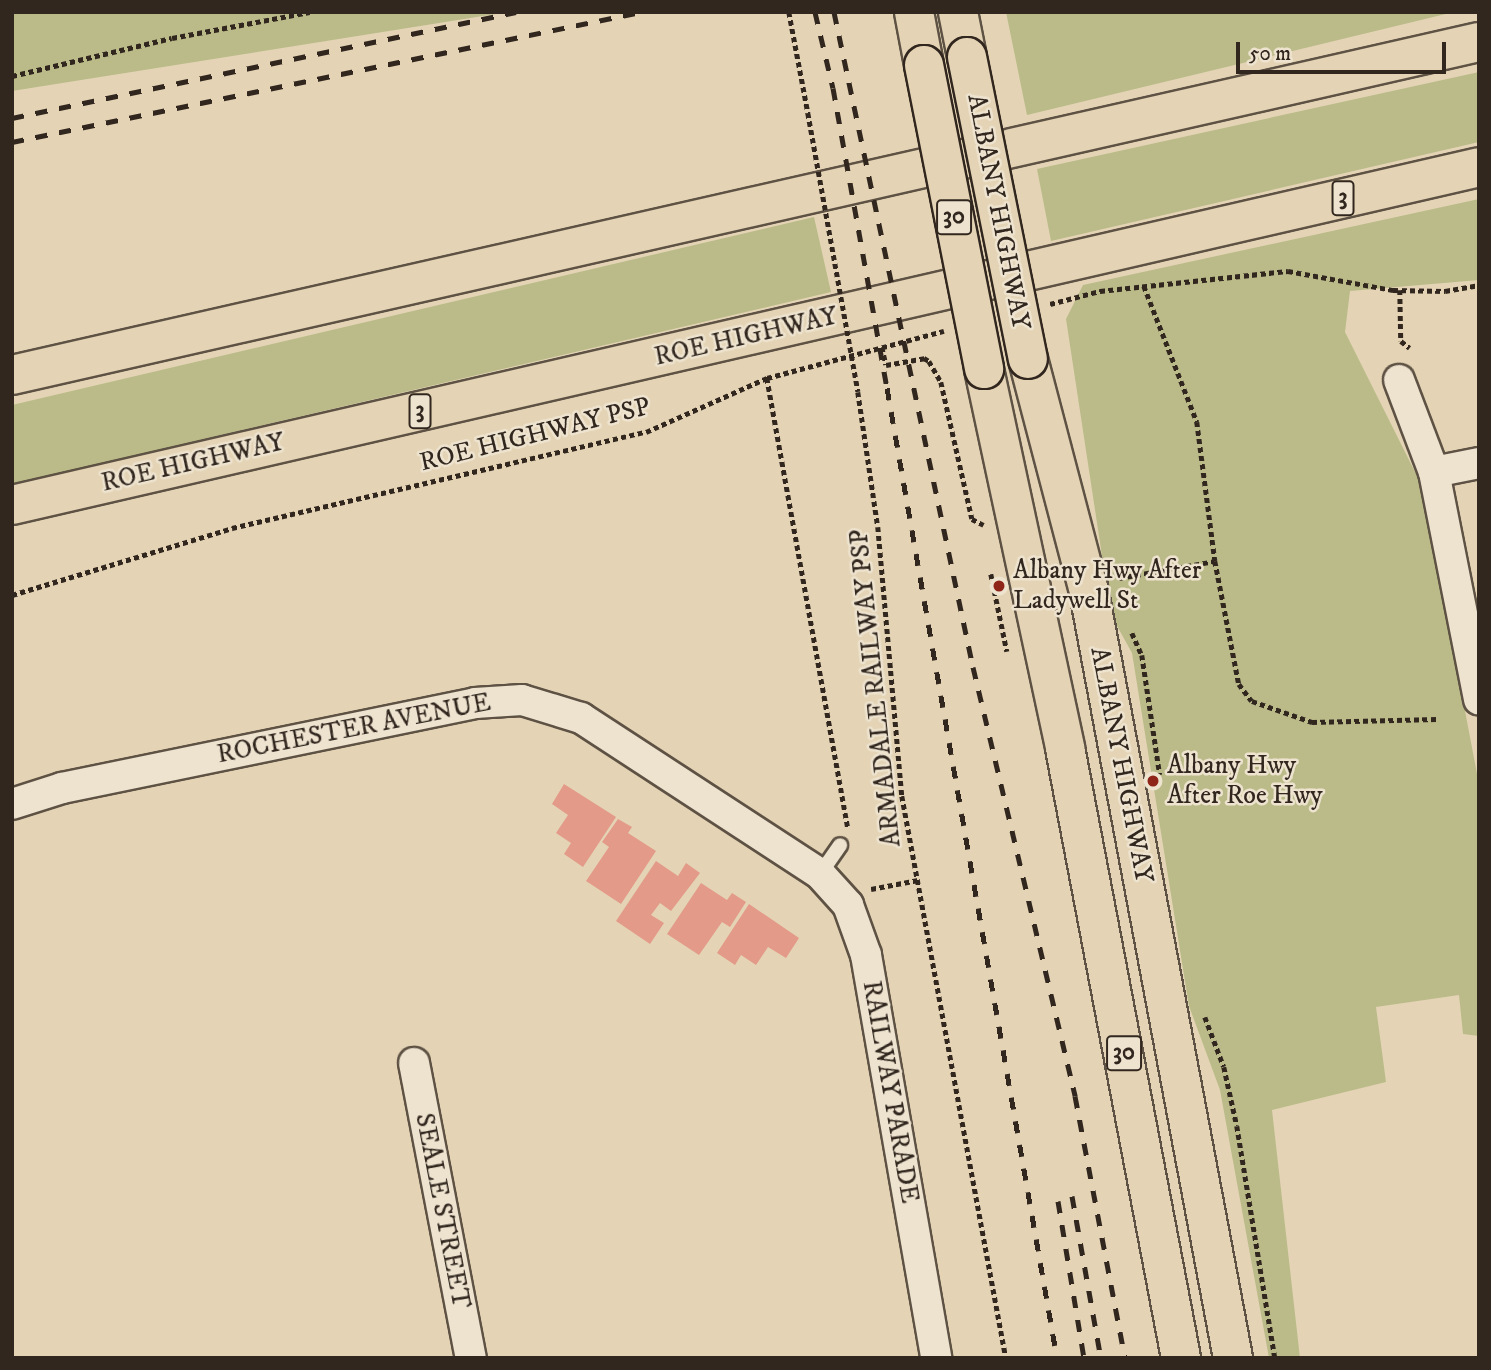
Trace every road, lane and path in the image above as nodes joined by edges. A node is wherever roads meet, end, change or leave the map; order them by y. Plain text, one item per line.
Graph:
1 (310, 12) edge
2 (789, 12) edge
3 (914, 12) edge
4 (958, 12) edge
5 (1479, 43) edge
6 (12, 76) edge
7 (1479, 167) edge
8 (1479, 285) edge
9 (1144, 286) junction
10 (1400, 290) junction
11 (1035, 308) dead end
12 (959, 327) dead end
13 (882, 347) junction
14 (1410, 348) dead end
15 (12, 375) edge
16 (766, 378) junction
17 (1399, 380) dead end
18 (941, 382) dead end
19 (1479, 463) edge
20 (1434, 472) junction
21 (12, 505) edge
22 (1215, 561) junction
23 (1125, 578) dead end
24 (12, 595) edge
25 (1479, 699) edge
26 (1437, 719) dead end
27 (12, 804) edge
28 (844, 839) joint
29 (820, 874) junction
30 (918, 880) junction
31 (876, 887) dead end
32 (414, 1063) dead end
33 (471, 1358) edge
34 (936, 1358) edge
35 (1006, 1358) edge
36 (1181, 1358) edge
37 (1233, 1358) edge

1 - 6 path
2 - 30 path, ARMADALE RAILWAY PSP, bridge
3 - 36 highway, ALBANY HIGHWAY / 30, bridge
4 - 37 highway, ALBANY HIGHWAY / 30, bridge
5 - 15 highway
7 - 21 highway, ROE HIGHWAY / 3
8 - 10 path
9 - 10 path
9 - 11 path
9 - 22 path
10 - 14 path
12 - 13 path, ROE HIGHWAY PSP
13 - 16 path, ROE HIGHWAY PSP
13 - 18 path
16 - 24 path, ROE HIGHWAY PSP
16 - 28 path
17 - 20 street
19 - 20 street
20 - 25 street
22 - 23 path
22 - 26 path
27 - 29 street, ROCHESTER AVENUE
28 - 29 lane
29 - 34 street, RAILWAY PARADE
30 - 31 path
30 - 35 path, ARMADALE RAILWAY PSP
32 - 33 street, SEALE STREET

